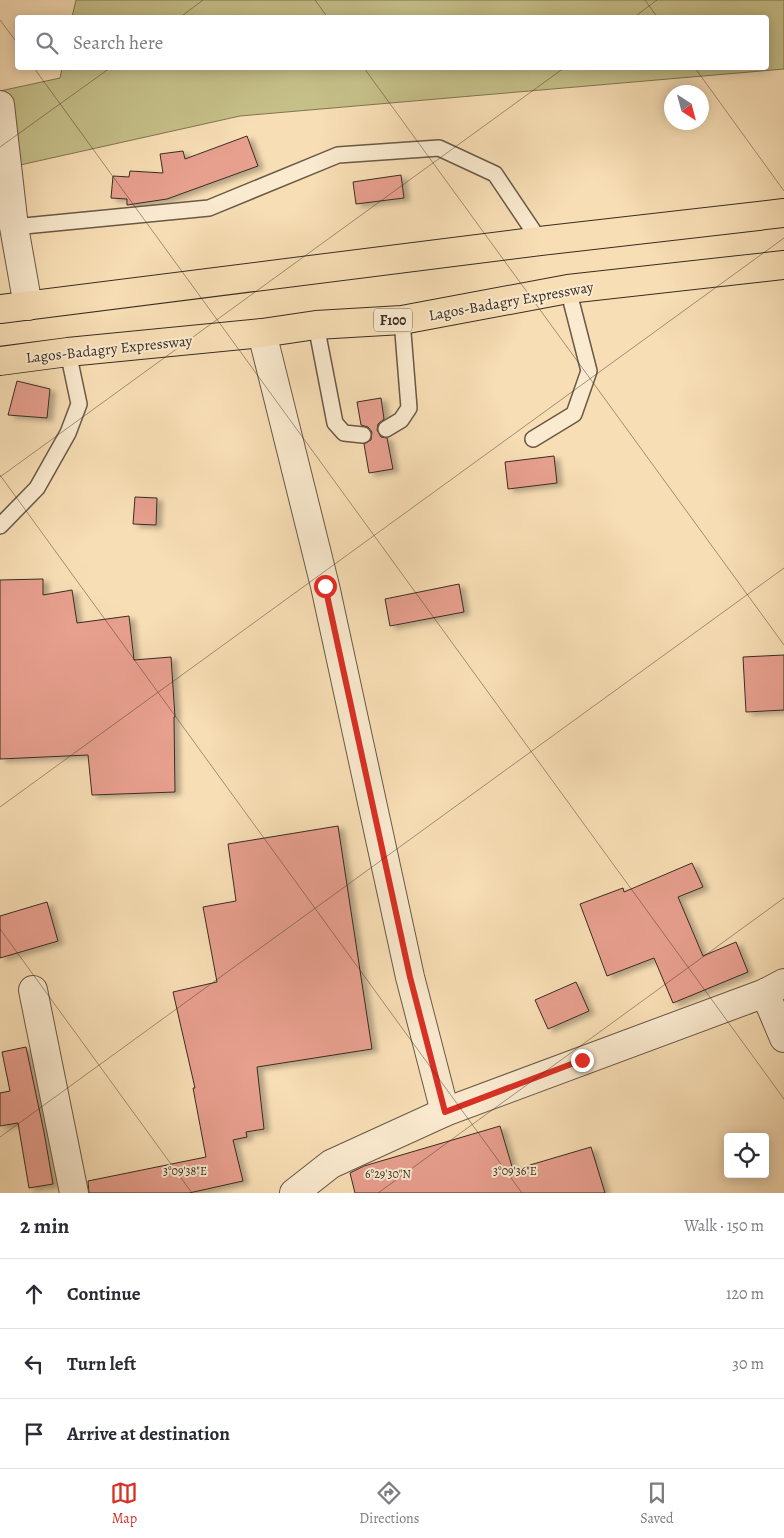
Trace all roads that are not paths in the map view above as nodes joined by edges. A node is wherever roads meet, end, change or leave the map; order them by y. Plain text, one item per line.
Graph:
1 (0, 105) edge
2 (784, 212) edge
3 (14, 227) junction
4 (540, 241) junction
5 (784, 265) edge
6 (568, 289) junction
7 (28, 306) junction
8 (0, 309) edge
9 (402, 320) junction
10 (316, 324) junction
11 (262, 333) junction
12 (68, 352) junction
13 (0, 361) edge
14 (386, 429) dead end
15 (363, 435) dead end
16 (533, 439) dead end
17 (0, 526) edge
18 (774, 988) edge
19 (33, 990) dead end
20 (784, 1038) edge
21 (445, 1112) junction
22 (74, 1193) edge
23 (294, 1193) edge

1 - 3 street
2 - 4 highway
3 - 4 lane
3 - 7 street
4 - 7 highway
5 - 6 highway, Lagos-Badagry Expressway / F100
6 - 9 highway, Lagos-Badagry Expressway / F100
6 - 16 lane
7 - 8 highway
9 - 10 highway, Lagos-Badagry Expressway / F100
9 - 14 lane
10 - 11 highway, Lagos-Badagry Expressway / F100
10 - 15 lane
11 - 12 highway, Lagos-Badagry Expressway / F100
11 - 21 street
12 - 13 highway, Lagos-Badagry Expressway / F100
12 - 17 lane
18 - 20 street
18 - 21 street
19 - 22 street
21 - 23 street

